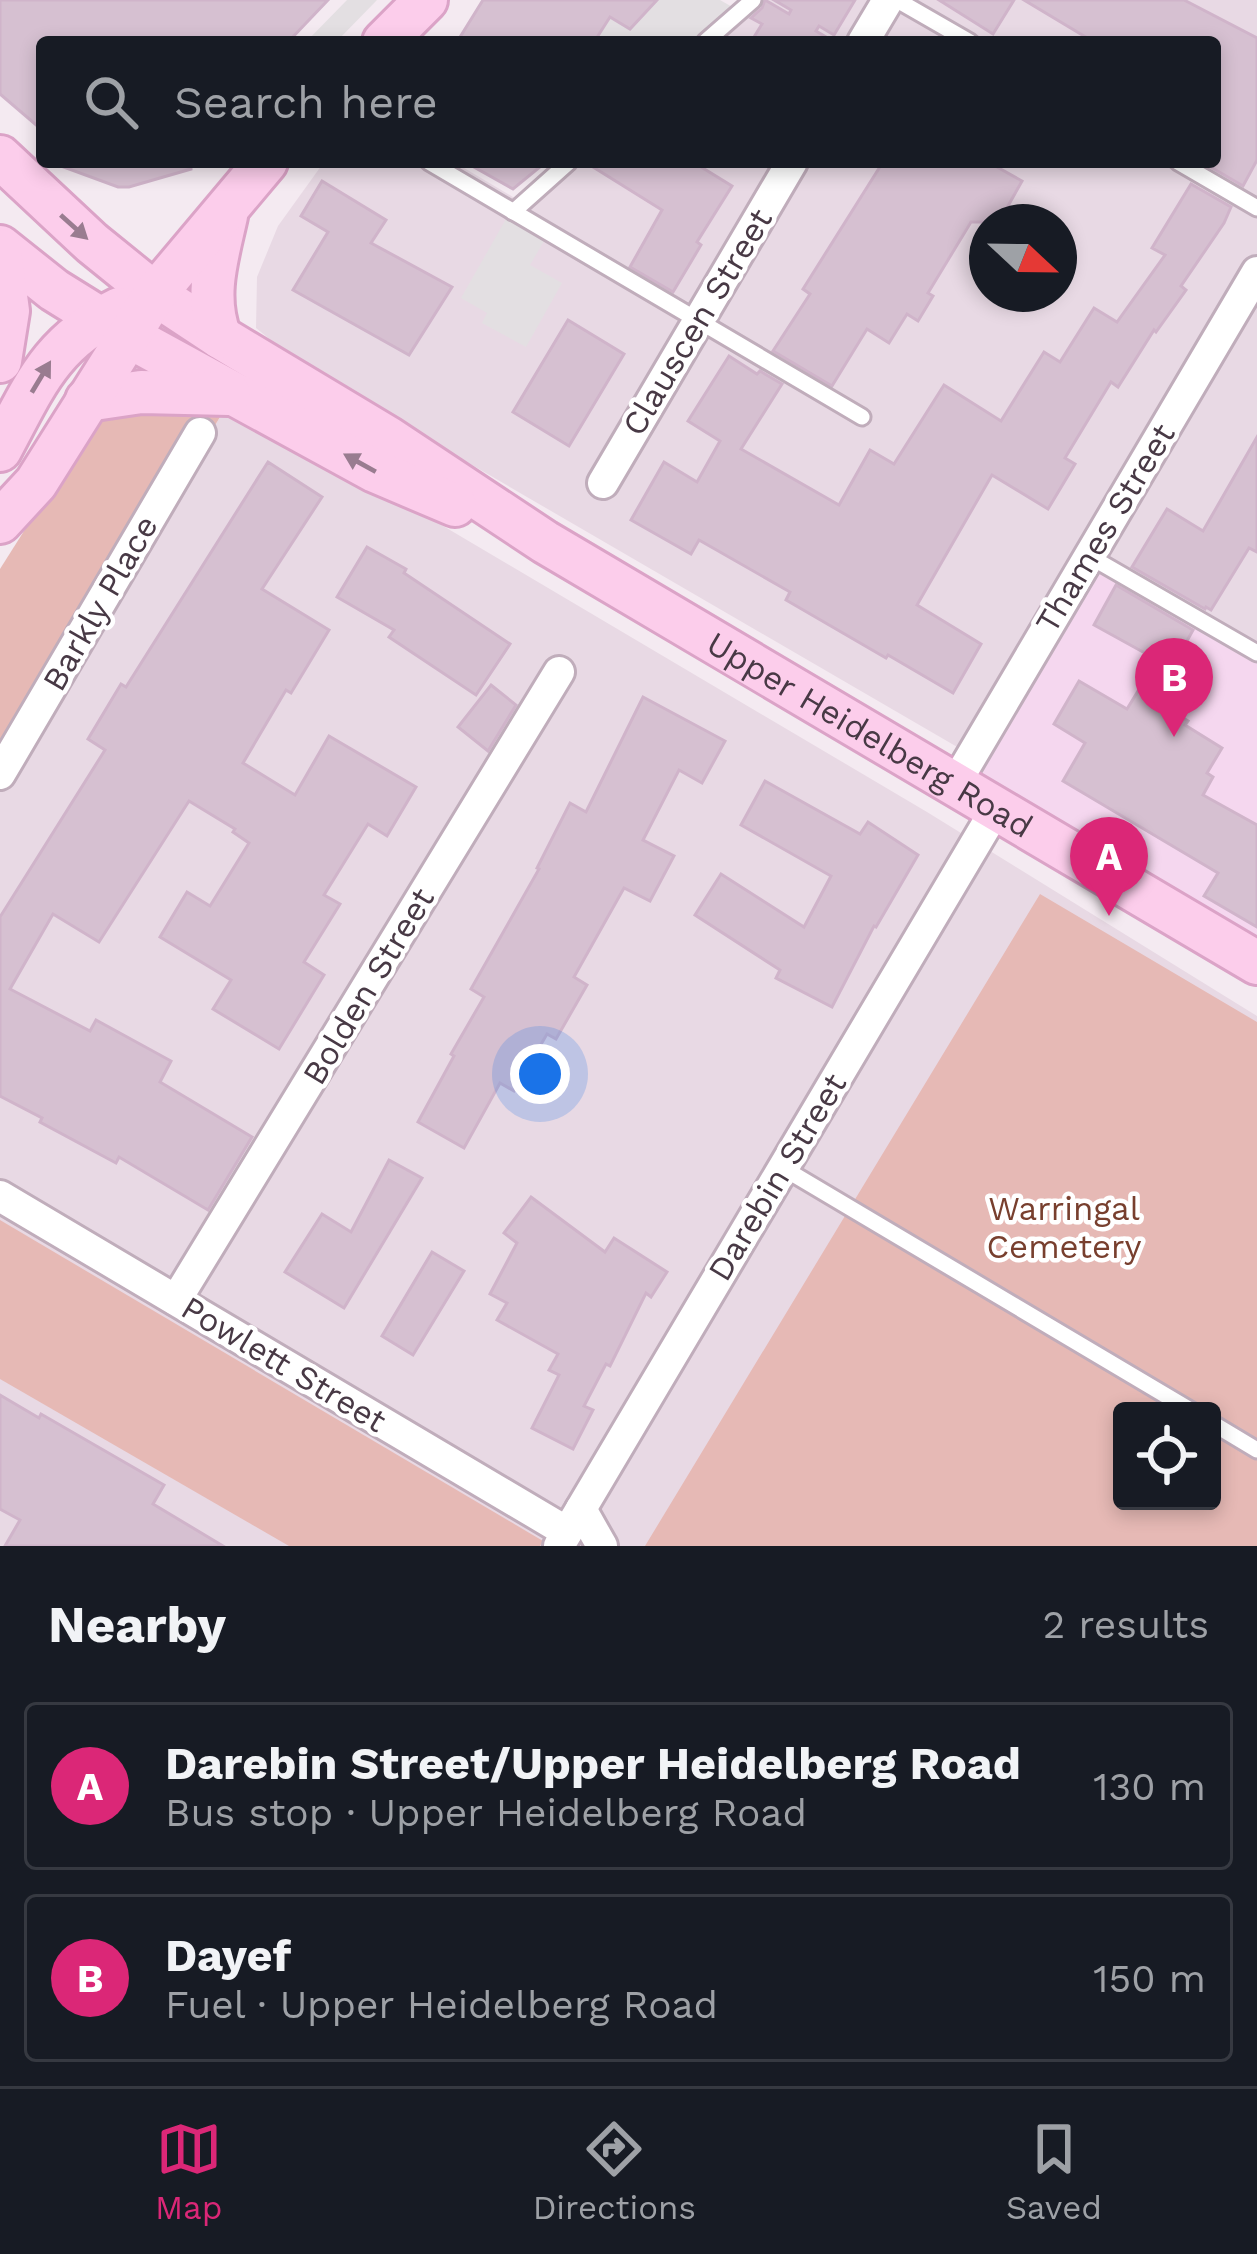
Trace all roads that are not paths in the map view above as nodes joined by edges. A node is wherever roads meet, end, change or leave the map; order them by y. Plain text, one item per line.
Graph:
1 (426, 0) edge
2 (753, 0) edge
3 (888, 0) edge
4 (897, 0) edge
5 (390, 36) edge
6 (712, 36) edge
7 (867, 36) edge
8 (960, 36) edge
9 (0, 158) edge
10 (261, 168) edge
11 (439, 168) edge
12 (562, 168) edge
13 (788, 168) edge
14 (1188, 168) edge
15 (229, 204) junction
16 (1257, 208) edge
17 (513, 212) junction
18 (0, 249) edge
19 (1257, 272) edge
20 (154, 293) junction
21 (698, 321) junction
22 (113, 327) junction
23 (220, 337) junction
24 (0, 361) edge
25 (238, 394) junction
26 (87, 400) junction
27 (862, 417) dead end
28 (200, 433) dead end
29 (0, 449) edge
30 (603, 483) dead end
31 (0, 522) edge
32 (545, 542) junction
33 (1089, 556) junction
34 (1257, 653) edge
35 (559, 671) dead end
36 (0, 774) edge
37 (955, 784) junction
38 (996, 808) junction
39 (1257, 963) edge
40 (783, 1168) junction
41 (0, 1196) edge
42 (176, 1300) junction
43 (1177, 1402) edge
44 (1221, 1428) edge
45 (1257, 1450) edge
46 (569, 1529) edge
47 (602, 1546) edge

1 - 5 main road
2 - 6 lane
3 - 7 street
4 - 8 lane
9 -> 20 main road, Upper Heidelberg Road
10 - 15 main road
11 - 17 lane
12 - 17 lane
13 - 21 street, Clauscen Street
14 - 16 lane
15 - 20 main road
15 - 23 main road
17 - 21 lane
18 - 22 main road, Upper Heidelberg Road
18 - 24 main road
19 - 33 street, Thames Street
20 - 22 main road
20 - 23 main road, Upper Heidelberg Road
21 - 27 lane
21 - 30 street, Clauscen Street
22 - 25 main road, Upper Heidelberg Road
22 - 26 main road
29 -> 22 main road
23 - 32 main road, Upper Heidelberg Road
25 - 26 main road
32 -> 25 main road, Upper Heidelberg Road
26 - 31 main road
28 - 36 street, Barkly Place
32 - 37 main road, Upper Heidelberg Road
33 - 34 lane
33 - 37 street, Thames Street
35 - 42 street, Bolden Street
37 - 38 main road, Upper Heidelberg Road
38 - 39 main road, Upper Heidelberg Road
38 - 40 street, Darebin Street
40 - 43 lane
40 - 46 street, Darebin Street
41 - 42 street, Powlett Street
42 - 46 street, Powlett Street
44 - 45 lane
46 - 47 street

